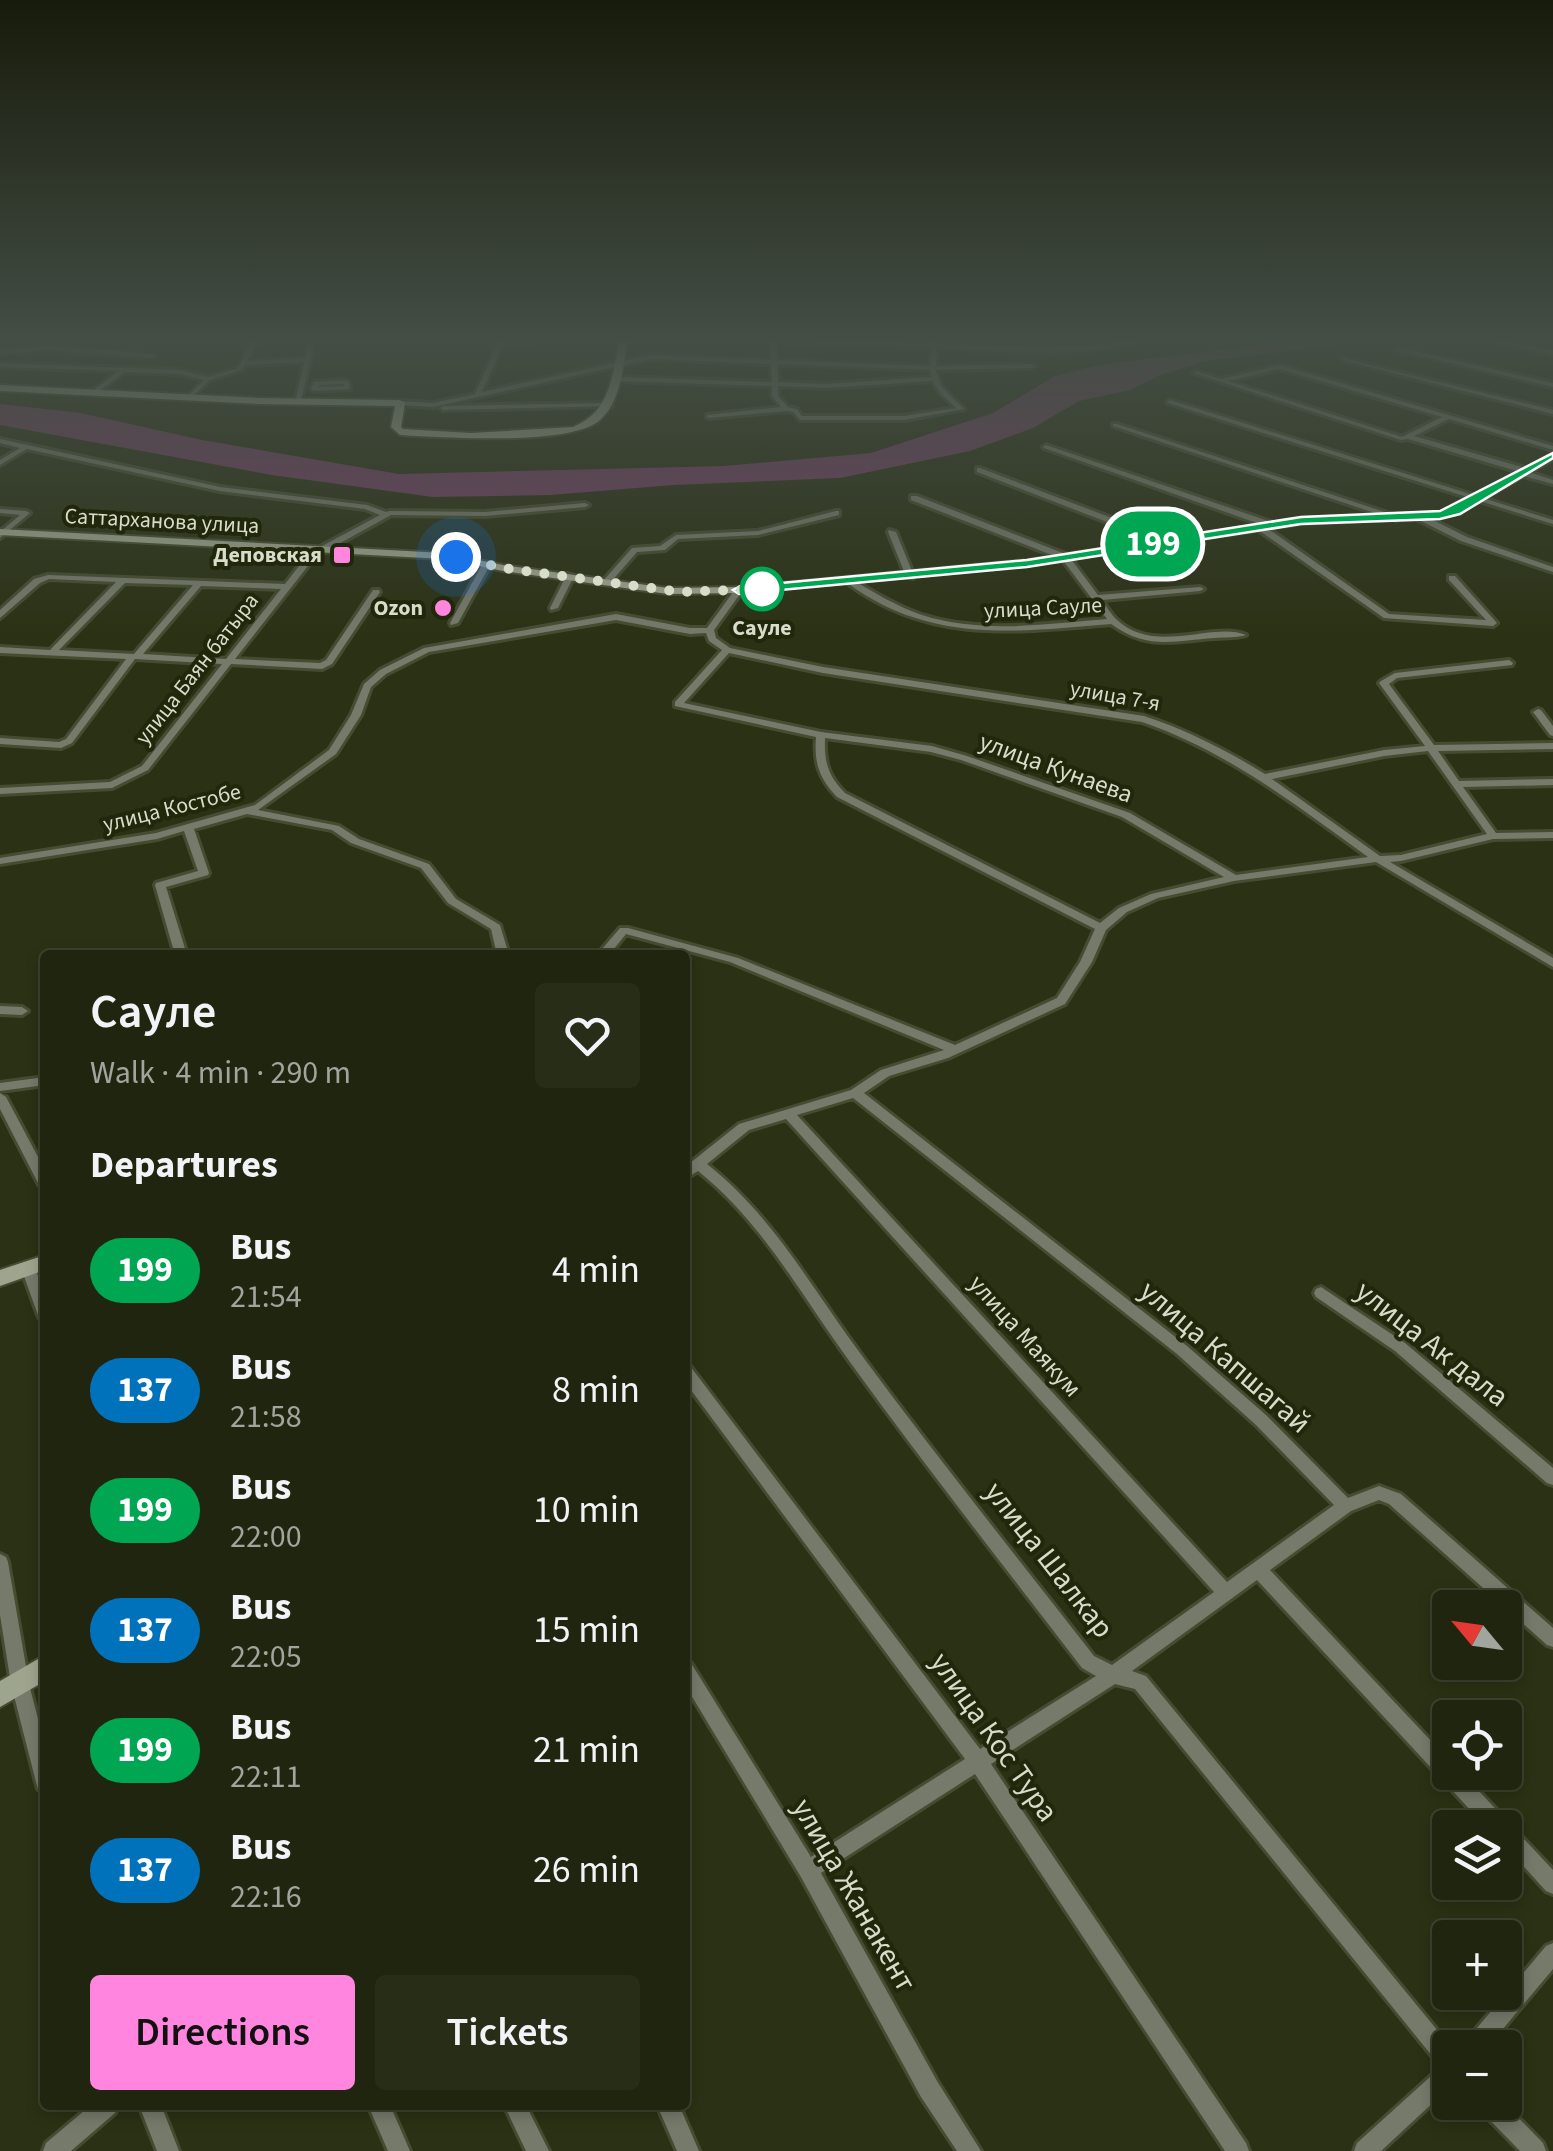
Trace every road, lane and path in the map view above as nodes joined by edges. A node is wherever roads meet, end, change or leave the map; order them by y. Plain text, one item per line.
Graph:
1 (1156, 438) edge
2 (1288, 438) edge
3 (1416, 438) edge
4 (1519, 438) edge
5 (0, 442) edge
6 (26, 447) junction
7 (1046, 447) dead end
8 (1553, 448) edge
9 (1553, 456) edge
10 (0, 463) edge
11 (980, 470) dead end
12 (1524, 472) junction
13 (1553, 482) edge
14 (914, 498) dead end
15 (1481, 498) junction
16 (586, 505) dead end
17 (0, 510) edge
18 (383, 514) junction
19 (836, 514) dead end
20 (1420, 517) junction
21 (1399, 518) junction
22 (1553, 522) edge
23 (1266, 526) junction
24 (892, 532) dead end
25 (1, 534) edge
26 (1167, 542) junction
27 (320, 550) junction
28 (1065, 557) junction
29 (486, 565) junction
30 (1553, 570) edge
31 (570, 576) junction
32 (910, 576) junction
33 (1452, 578) dead end
34 (123, 580) junction
35 (607, 581) junction
36 (850, 582) junction
37 (199, 583) junction
38 (287, 587) junction
39 (1200, 588) dead end
40 (739, 590) junction
41 (376, 592) dead end
42 (1096, 598) junction
43 (554, 608) dead end
44 (0, 615) edge
45 (1114, 621) junction
46 (454, 623) dead end
47 (705, 630) junction
48 (1242, 634) dead end
49 (0, 650) edge
50 (726, 650) junction
51 (52, 653) junction
52 (134, 657) junction
53 (230, 661) junction
54 (1510, 662) dead end
55 (1538, 712) dead end
56 (1553, 733) edge
57 (821, 735) junction
58 (0, 740) edge
59 (1553, 746) edge
60 (1432, 748) junction
61 (1262, 778) junction
62 (1553, 782) edge
63 (1456, 784) junction
64 (0, 791) edge
65 (246, 811) junction
66 (188, 827) junction
67 (1553, 835) edge
68 (1493, 836) junction
69 (1378, 859) junction
70 (0, 861) edge
71 (1234, 878) junction
72 (1101, 928) junction
73 (179, 950) edge
74 (502, 950) edge
75 (607, 950) edge
76 (1553, 963) edge
77 (0, 1010) edge
78 (22, 1010) dead end
79 (953, 1049) junction
80 (40, 1083) edge
81 (0, 1087) edge
82 (854, 1092) junction
83 (0, 1098) edge
84 (788, 1112) junction
85 (691, 1168) edge
86 (40, 1174) edge
87 (36, 1265) edge
88 (0, 1278) edge
89 (1321, 1292) dead end
90 (690, 1377) edge
91 (1553, 1478) edge
92 (1345, 1506) junction
93 (0, 1562) edge
94 (1260, 1571) junction
95 (1225, 1592) junction
96 (1553, 1639) edge
97 (40, 1670) edge
98 (1113, 1675) junction
99 (690, 1677) edge
100 (10, 1690) edge
101 (977, 1760) junction
102 (40, 1769) edge
103 (1484, 1810) edge
104 (1522, 1851) edge
105 (808, 1870) junction
106 (1553, 1884) edge
107 (1553, 1952) edge
108 (1488, 2030) edge
109 (1432, 2040) edge
110 (1432, 2090) edge
111 (101, 2110) edge
112 (152, 2110) edge
113 (382, 2110) edge
114 (518, 2110) edge
115 (670, 2110) edge
116 (1505, 2120) edge
117 (399, 2150) edge
118 (54, 2151) edge
119 (168, 2151) edge
120 (538, 2151) edge
121 (688, 2151) edge
122 (970, 2151) edge
123 (1238, 2151) edge
124 (1365, 2151) edge
125 (1535, 2151) edge

1 - 21 street
2 - 15 street
3 - 12 street
4 - 8 street
5 - 6 street
6 - 10 street
6 - 18 street
7 - 23 street
9 - 12 street, Саттарханова улица
11 - 26 street
12 - 13 street
12 - 15 street, Саттарханова улица
14 - 28 street
15 - 20 street, Саттарханова улица
15 - 22 street
16 - 18 street
17 - 25 street
18 - 27 street, улица Баян батыра
19 - 35 street
20 - 21 street, Саттарханова улица
20 - 30 street
21 - 23 street, Саттарханова улица
23 - 26 street, Саттарханова улица
23 - 33 street
24 - 32 street
25 - 27 street, Саттарханова улица
26 - 28 street, Саттарханова улица
27 - 29 street, Саттарханова улица
27 - 38 street, улица Баян батыра
28 - 32 street, Саттарханова улица
28 - 42 street
29 - 31 street, Саттарханова улица
29 - 46 street
31 - 35 street, Саттарханова улица
31 - 43 street
32 - 36 street, Саттарханова улица
34 - 37 street
34 - 44 street
34 - 51 street
35 - 40 street, Саттарханова улица
36 - 40 street, Саттарханова улица
36 - 45 street, улица Сауле
37 - 38 street
37 - 52 street
38 - 53 street, улица Баян батыра
39 - 42 street
40 - 47 street
41 - 53 street
42 - 45 street
45 - 48 street, улица Сауле
47 - 50 street
47 - 65 street, улица Костобе
49 - 51 street
50 - 57 street, улица Кунаева
50 - 61 street, улица 7-я
51 - 52 street
52 - 53 street
52 - 58 street
53 - 64 street, улица Баян батыра
54 - 60 street
55 - 56 street
57 - 71 street, улица Кунаева
57 - 72 street
59 - 60 street
60 - 61 street
60 - 63 street
61 - 69 street, улица 7-я
62 - 63 street
63 - 68 street
65 - 66 street, улица Костобе
65 - 74 street
66 - 70 street, улица Костобе
66 - 73 street
67 - 68 street
68 - 69 street
69 - 71 street
69 - 76 street, улица 7-я
71 - 72 street
72 - 79 street
75 - 79 street
77 - 78 street
79 - 82 street
80 - 81 street
82 - 84 street
82 - 92 street, улица Капшагай
83 - 86 street
84 - 85 street
84 - 95 street, улица Маякум
85 - 98 street, улица Шалкар
87 - 88 street
89 - 91 street, улица Ак дала
90 - 101 street, улица Кос Тура
92 - 94 street
92 - 96 street
93 - 100 street
94 - 95 street
94 - 103 street
95 - 98 street
97 - 100 street
98 - 101 street
98 - 109 street, улица Шалкар
99 - 105 street, улица Жанакент
100 - 102 street
101 - 105 street
101 - 123 street, улица Кос Тура
104 - 106 street
105 - 122 street, улица Жанакент
107 - 108 street
110 - 124 street
111 - 118 street
112 - 119 street
113 - 117 street
114 - 120 street
115 - 121 street
116 - 125 street

